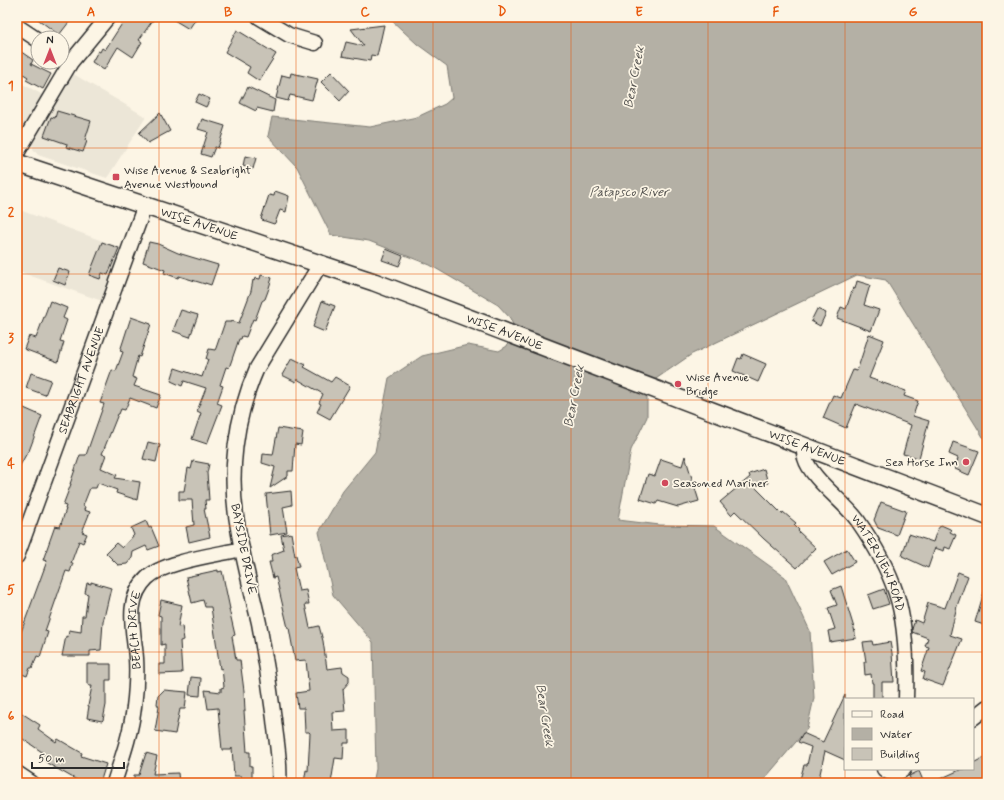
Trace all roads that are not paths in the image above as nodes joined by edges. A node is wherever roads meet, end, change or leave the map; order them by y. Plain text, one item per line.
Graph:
1 (108, 17) edge
2 (259, 17) edge
3 (17, 26) edge
4 (30, 35) edge
5 (314, 43) dead end
6 (70, 56) edge
7 (61, 70) edge
8 (17, 153) edge
9 (17, 163) edge
10 (145, 205) junction
11 (321, 263) junction
12 (805, 446) junction
13 (987, 516) edge
14 (242, 549) junction
15 (17, 556) edge
16 (906, 698) edge
17 (987, 707) edge
18 (974, 717) edge
19 (885, 770) edge
20 (903, 770) edge
21 (17, 773) edge
22 (32, 783) edge
23 (114, 783) edge
24 (279, 783) edge

1 - 6 street
2 - 5 street
3 - 4 street
7 - 8 street
9 - 10 main road, WISE AVENUE
10 - 11 main road, WISE AVENUE
10 - 15 street, SEABRIGHT AVENUE
11 - 12 main road, WISE AVENUE
11 - 14 street, BAYSIDE DRIVE
12 - 13 main road, WISE AVENUE
12 - 16 street, WATERVIEW ROAD
14 - 23 street, BEACH DRIVE
14 - 24 street, BAYSIDE DRIVE
17 - 18 street
19 - 20 street
21 - 22 street

